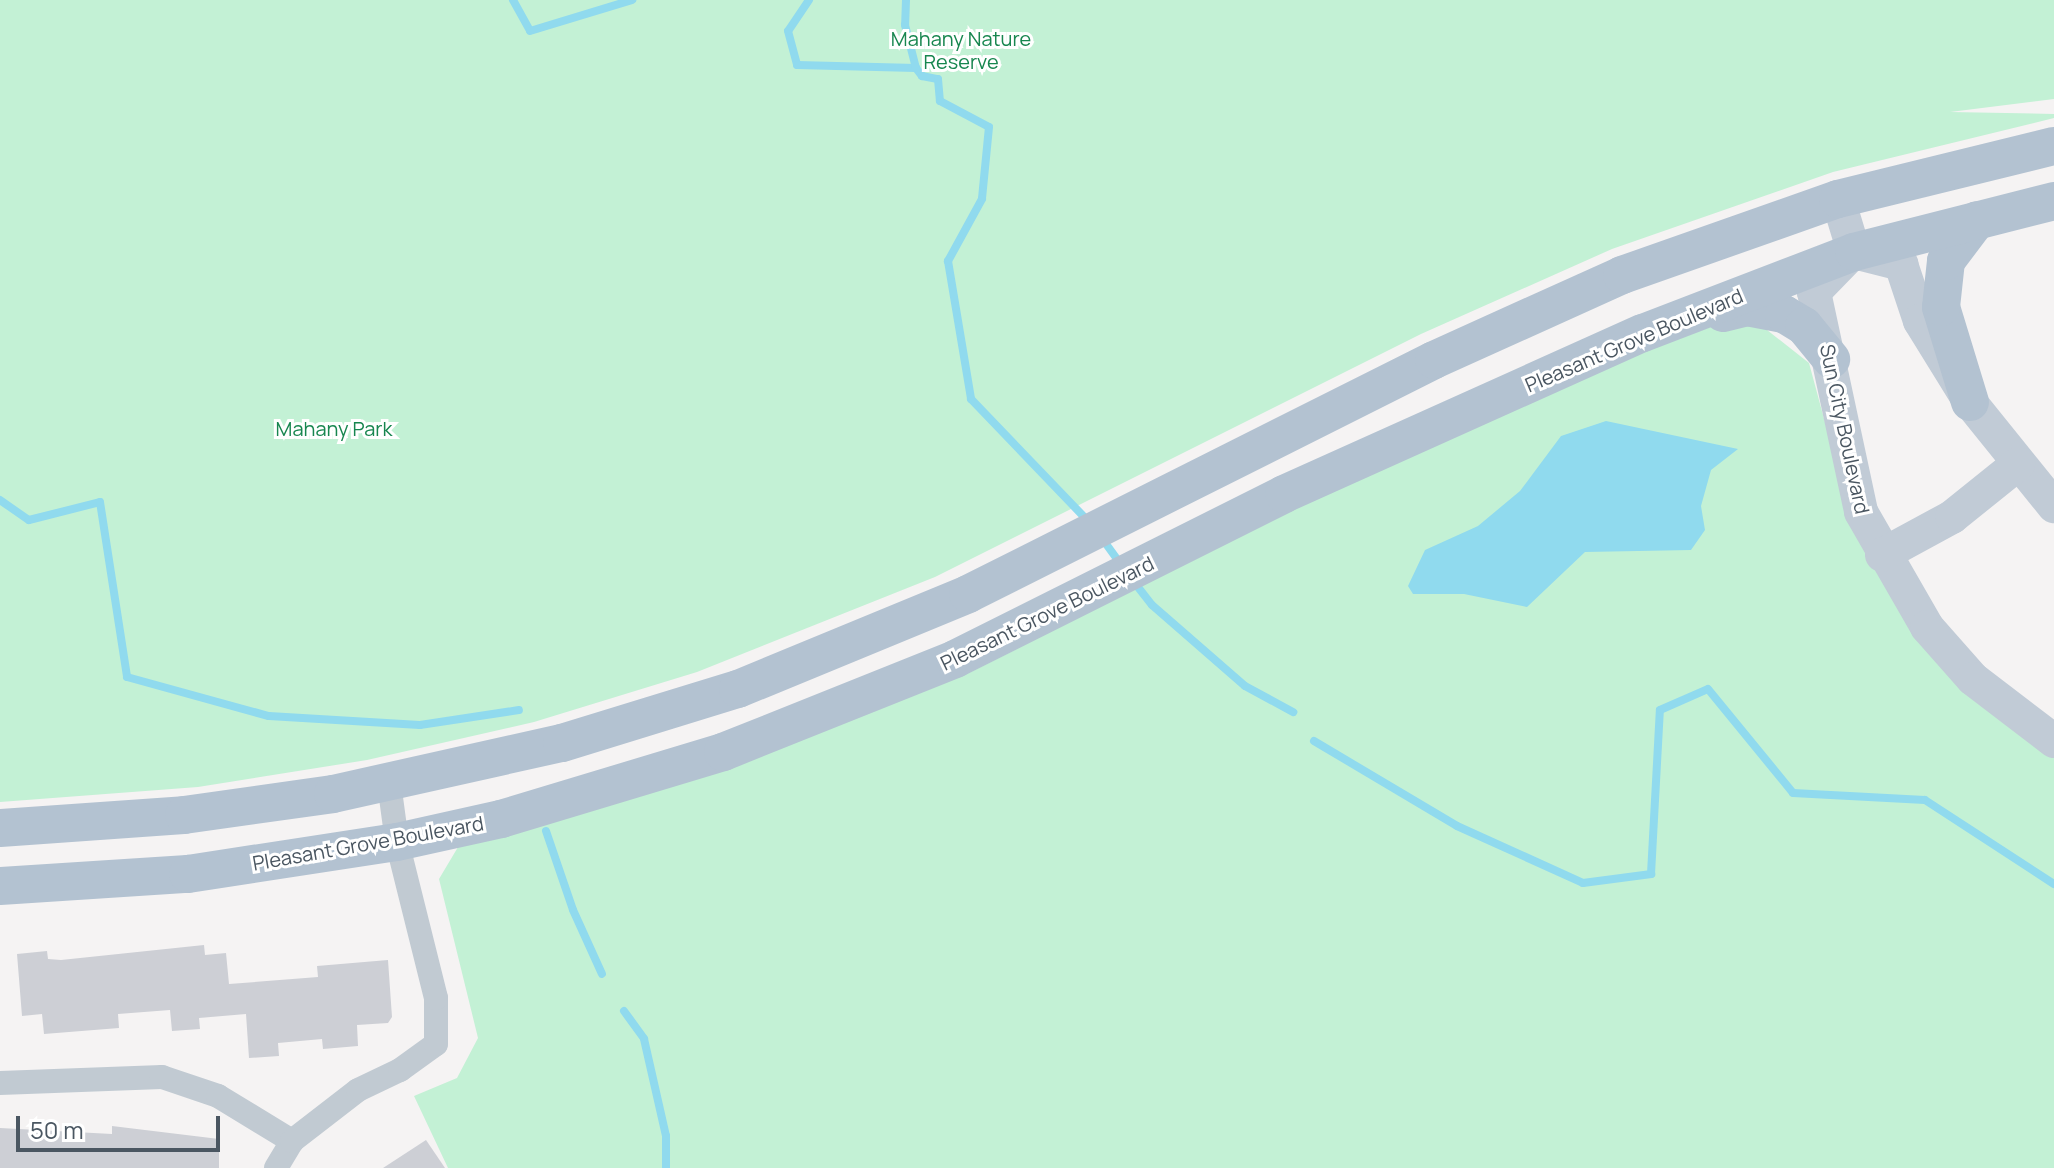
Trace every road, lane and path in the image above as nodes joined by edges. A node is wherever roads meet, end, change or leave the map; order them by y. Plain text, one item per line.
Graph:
1 (2054, 146) edge
2 (1838, 199) junction
3 (2054, 201) edge
4 (1977, 220) junction
5 (1854, 252) junction
6 (1643, 333) junction
7 (1831, 359) junction
8 (1970, 402) junction
9 (2018, 464) junction
10 (2054, 506) edge
11 (1882, 555) junction
12 (2054, 741) edge
13 (389, 783) junction
14 (0, 828) edge
15 (397, 842) junction
16 (0, 886) edge
17 (0, 1083) edge
18 (292, 1141) junction
19 (276, 1168) edge

1 - 2 main road
2 - 5 street
2 - 13 main road
3 - 4 main road, Pleasant Grove Boulevard
4 - 5 main road, Pleasant Grove Boulevard
4 - 8 main road
5 - 6 main road, Pleasant Grove Boulevard
5 - 7 street, Sun City Boulevard
5 - 8 street
6 - 7 main road
6 - 15 main road, Pleasant Grove Boulevard
7 - 11 street, Sun City Boulevard
8 - 9 street
9 - 10 street
9 - 11 street
11 - 12 street, Sun City Boulevard
13 - 14 main road
13 - 15 street
15 - 16 main road, Pleasant Grove Boulevard
15 - 18 street
17 - 18 street
18 - 19 street

